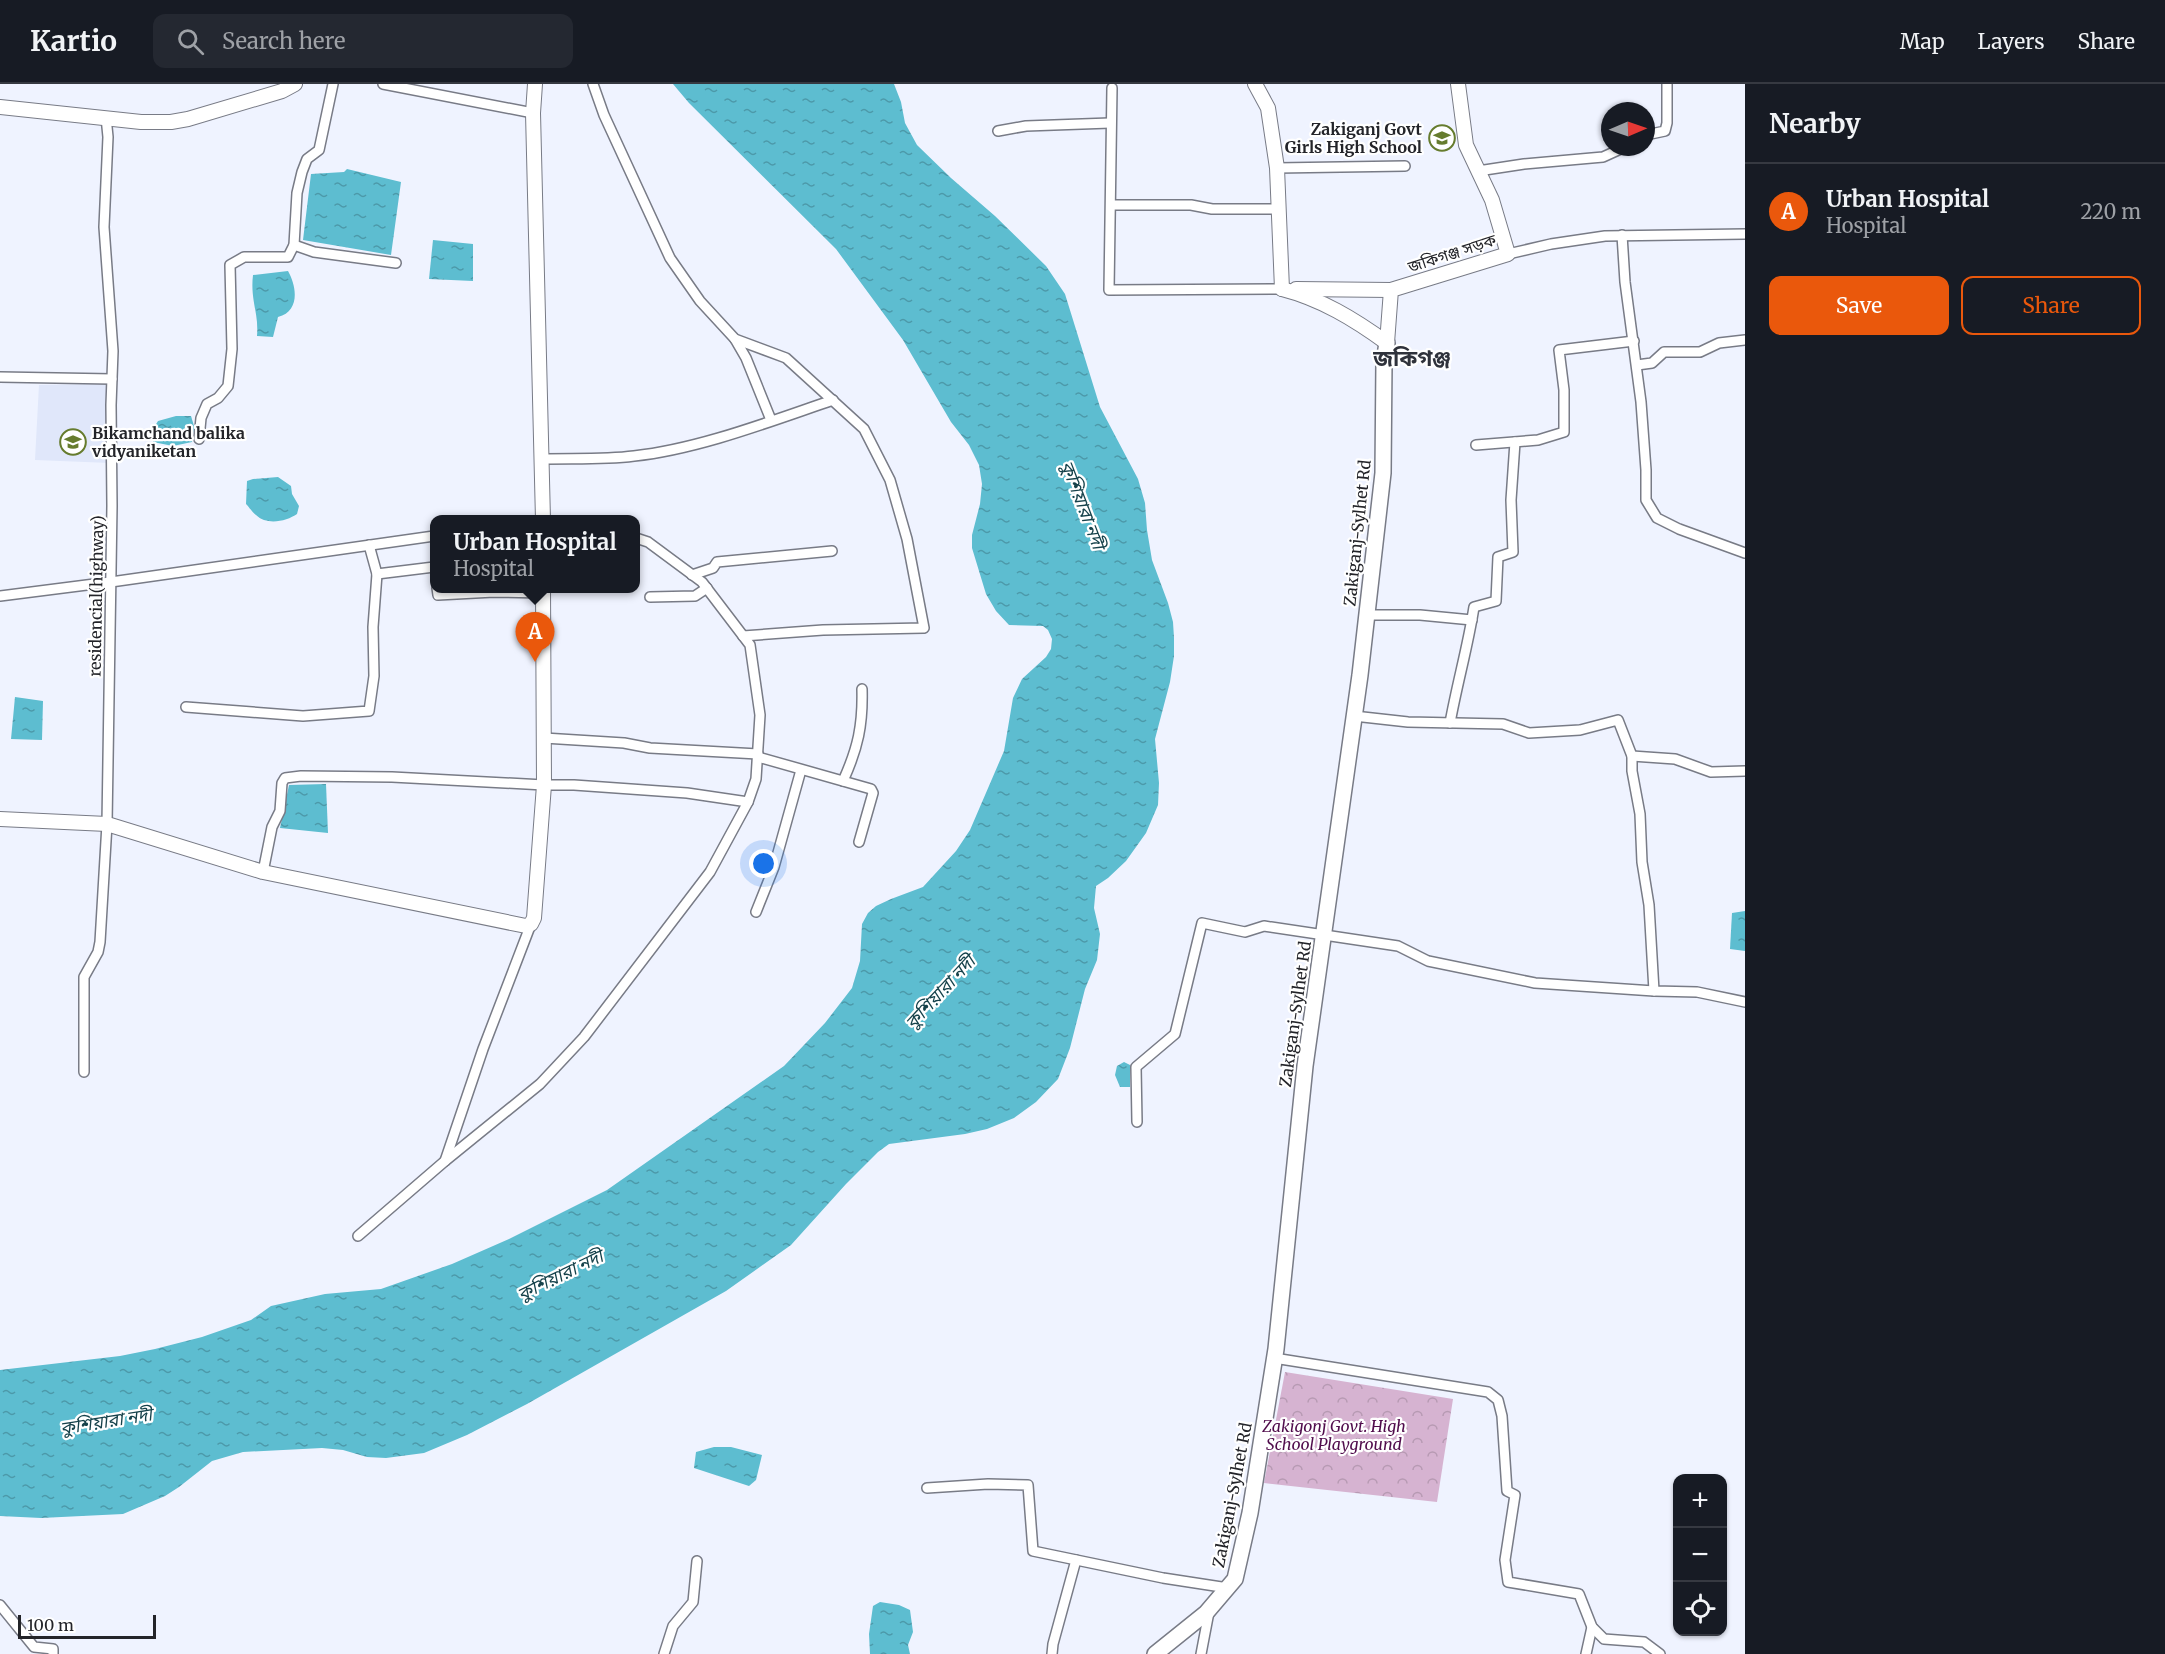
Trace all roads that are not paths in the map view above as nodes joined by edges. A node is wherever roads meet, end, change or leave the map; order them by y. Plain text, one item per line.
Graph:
1 (295, 84) edge
2 (333, 84) edge
3 (383, 84) edge
4 (535, 84) edge
5 (593, 84) edge
6 (1255, 84) edge
7 (1458, 84) edge
8 (1667, 84) edge
9 (1112, 88) dead end
10 (0, 107) edge
11 (533, 113) junction
12 (106, 117) junction
13 (1110, 123) junction
14 (998, 131) dead end
15 (1655, 133) edge
16 (1606, 156) edge
17 (1405, 165) dead end
18 (1277, 168) junction
19 (1478, 171) junction
20 (1112, 205) junction
21 (1279, 209) junction
22 (1745, 234) edge
23 (1622, 235) junction
24 (294, 245) junction
25 (1508, 254) junction
26 (396, 263) dead end
27 (1282, 289) junction
28 (1391, 290) junction
29 (735, 339) junction
30 (1745, 340) edge
31 (1634, 341) junction
32 (1387, 343) junction
33 (1637, 365) junction
34 (0, 376) edge
35 (112, 380) junction
36 (833, 400) junction
37 (771, 420) junction
38 (199, 439) dead end
39 (1515, 442) junction
40 (1476, 445) dead end
41 (541, 459) junction
42 (543, 515) edge
43 (430, 537) edge
44 (640, 539) edge
45 (369, 545) junction
46 (832, 551) dead end
47 (1745, 553) edge
48 (430, 568) edge
49 (377, 574) junction
50 (692, 575) junction
51 (111, 582) junction
52 (707, 588) junction
53 (438, 593) edge
54 (475, 593) edge
55 (543, 593) edge
56 (0, 596) edge
57 (650, 597) dead end
58 (1367, 615) junction
59 (1472, 620) junction
60 (743, 636) junction
61 (862, 689) dead end
62 (186, 707) dead end
63 (1354, 716) junction
64 (1450, 723) junction
65 (544, 738) junction
66 (758, 755) junction
67 (1632, 756) junction
68 (801, 770) junction
69 (1745, 771) edge
70 (843, 781) junction
71 (544, 785) junction
72 (748, 802) junction
73 (0, 819) edge
74 (107, 824) junction
75 (859, 842) dead end
76 (263, 872) junction
77 (756, 912) dead end
78 (531, 924) junction
79 (1325, 934) junction
80 (1654, 991) junction
81 (1745, 1002) edge
82 (84, 1072) dead end
83 (1137, 1122) dead end
84 (445, 1161) junction
85 (358, 1236) dead end
86 (1274, 1359) junction
87 (927, 1488) dead end
88 (697, 1560) dead end
89 (1076, 1560) junction
90 (1228, 1588) junction
91 (0, 1605) edge
92 (1210, 1609) junction
93 (1592, 1627) junction
94 (53, 1654) edge
95 (664, 1654) edge
96 (1053, 1654) edge
97 (1155, 1654) edge
98 (1202, 1654) edge
99 (1586, 1654) edge
100 (1660, 1654) edge

1 - 12 street
2 - 24 street
3 - 11 street
4 - 11 street
5 - 29 street
6 - 18 street
7 - 19 street, জকিগঞ্জ সড়ক
8 - 15 street
9 - 13 street
10 - 12 street
11 - 41 street
12 - 35 street, residencial(highway)
13 - 14 street
13 - 20 street
16 - 19 street
17 - 18 street
18 - 21 street
19 - 25 street, জকিগঞ্জ সড়ক
20 - 21 street
20 - 27 street
21 - 27 street
22 - 23 street
23 - 25 street
23 - 31 street
24 - 26 street
24 - 38 street
25 - 28 street, জকিগঞ্জ সড়ক
27 - 28 street
27 - 32 street
28 - 32 street, জকিগঞ্জ সড়ক
29 - 36 street
29 - 37 street
30 - 33 street
31 - 33 street
31 - 39 street
32 - 58 main road, Zakiganj-Sylhet Rd
33 - 47 street
34 - 35 street
35 - 51 street, residencial(highway)
36 - 37 street
36 - 60 street
37 - 41 street
39 - 40 street
39 - 59 street
41 - 42 street
43 - 45 street
44 - 50 street
45 - 49 street
45 - 51 street
46 - 50 street
48 - 49 street
49 - 62 street
50 - 52 street
51 - 56 street
51 - 74 street, residencial(highway)
52 - 57 street
52 - 60 street
53 - 54 street
55 - 65 street
58 - 59 street
58 - 63 main road, Zakiganj-Sylhet Rd
59 - 64 street
60 - 66 street
61 - 70 street
63 - 64 street
63 - 79 main road, Zakiganj-Sylhet Rd
64 - 67 street
65 - 66 street
65 - 71 street
66 - 68 street
66 - 72 street
67 - 69 street
67 - 80 street
68 - 70 street
68 - 77 street
70 - 75 street
71 - 72 street
71 - 76 street
71 - 78 street
72 - 84 street
73 - 74 street
74 - 76 street
74 - 82 street, residencial(highway)
76 - 78 street
78 - 84 street
79 - 80 street
79 - 83 street
79 - 86 main road, Zakiganj-Sylhet Rd
80 - 81 street
84 - 85 street
86 - 90 main road, Zakiganj-Sylhet Rd
86 - 93 street
87 - 89 street
88 - 95 street
89 - 90 street
89 - 96 street
90 - 92 main road, Zakiganj-Sylhet Rd
91 - 94 street
92 - 97 main road, Zakiganj-Sylhet Rd
92 - 98 street
93 - 99 street
93 - 100 street

